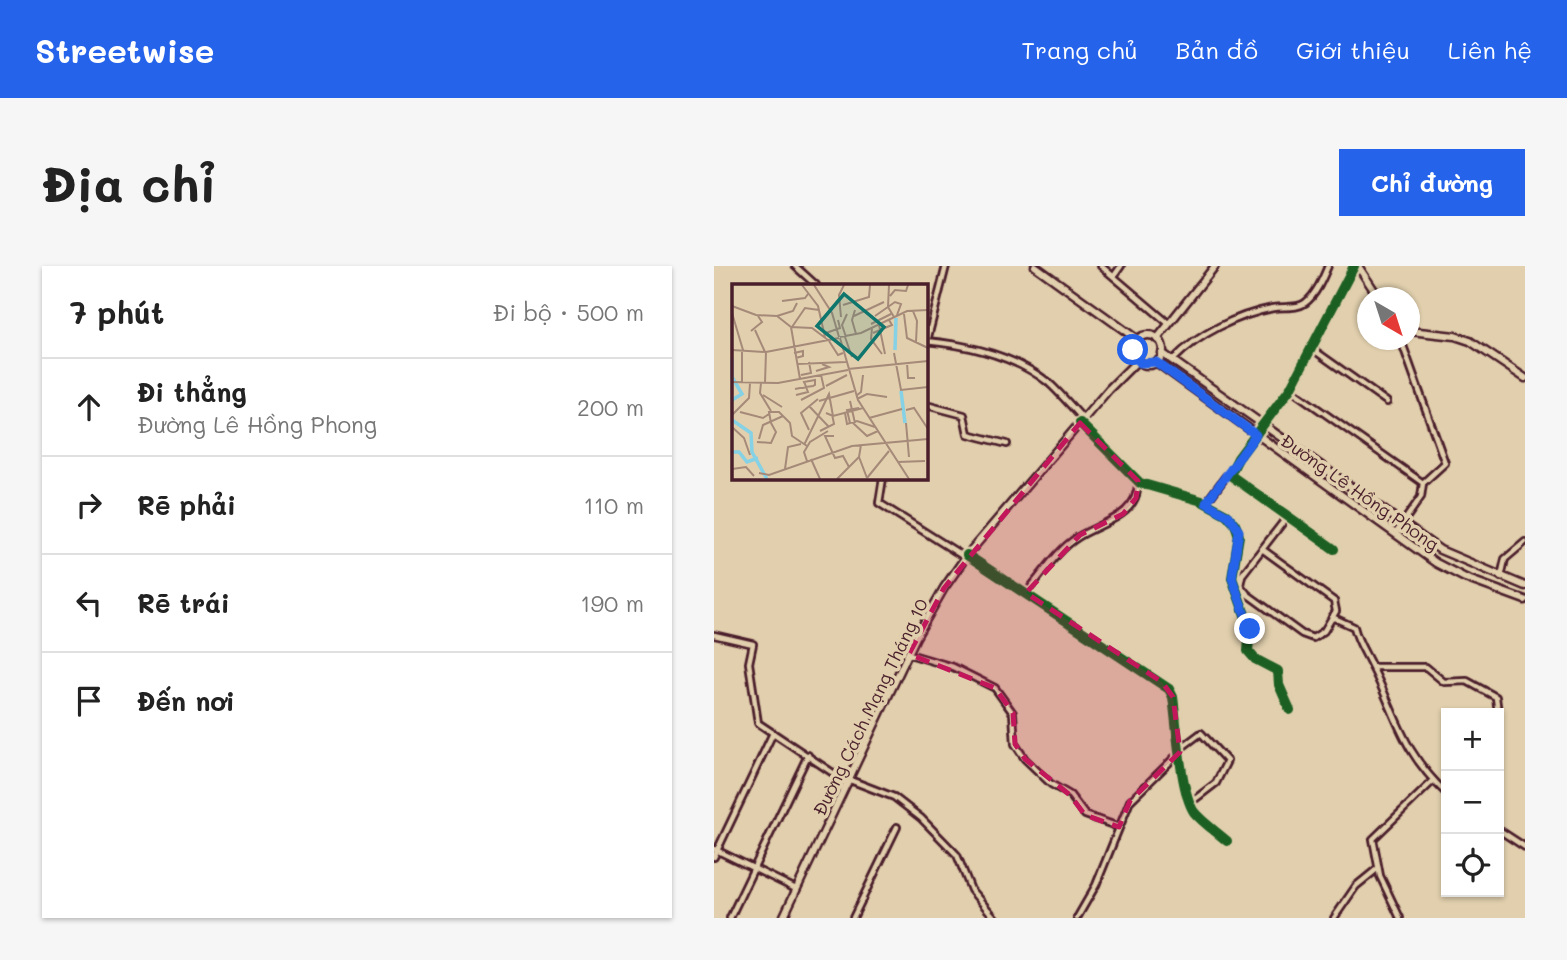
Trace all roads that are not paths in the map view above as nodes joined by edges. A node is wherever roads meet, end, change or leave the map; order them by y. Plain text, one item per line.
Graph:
1 (795, 266) edge
2 (946, 266) edge
3 (1035, 266) edge
4 (1101, 266) edge
5 (1121, 266) edge
6 (1215, 266) edge
7 (1328, 266) edge
8 (1356, 266) edge
9 (1114, 276) junction
10 (815, 284) edge
11 (1371, 287) edge
12 (1168, 323) junction
13 (1420, 332) edge
14 (928, 334) edge
15 (1157, 339) junction
16 (1138, 340) junction
17 (928, 341) edge
18 (1311, 348) junction
19 (1405, 350) edge
20 (1162, 353) junction
21 (1173, 360) junction
22 (1138, 361) junction
23 (1156, 362) junction
24 (1525, 378) edge
25 (1290, 389) junction
26 (1387, 402) dead end
27 (928, 406) edge
28 (1082, 421) junction
29 (1264, 425) junction
30 (1256, 435) junction
31 (1007, 444) dead end
32 (1230, 472) junction
33 (883, 480) edge
34 (1138, 481) junction
35 (1423, 483) junction
36 (1206, 503) junction
37 (1287, 517) junction
38 (1402, 524) junction
39 (1395, 534) junction
40 (1525, 542) edge
41 (1262, 549) junction
42 (1334, 549) dead end
43 (966, 556) junction
44 (1501, 577) junction
45 (1521, 584) edge
46 (1026, 593) junction
47 (1513, 596) junction
48 (1525, 600) edge
49 (1332, 617) junction
50 (714, 635) edge
51 (909, 654) junction
52 (1373, 667) junction
53 (1497, 708) edge
54 (1290, 710) dead end
55 (773, 733) junction
56 (1180, 750) junction
57 (808, 755) junction
58 (1433, 781) junction
59 (849, 782) junction
60 (1441, 788) edge
61 (1190, 803) junction
62 (897, 827) dead end
63 (1119, 827) junction
64 (1504, 833) edge
65 (1227, 841) dead end
66 (1525, 847) edge
67 (716, 850) edge
68 (714, 857) edge
69 (754, 868) junction
70 (1378, 869) junction
71 (797, 890) junction
72 (730, 918) edge
73 (783, 918) edge
74 (853, 918) edge
75 (995, 918) edge
76 (1077, 918) edge
77 (1334, 918) edge
78 (1400, 918) edge

1 - 10 street
2 - 14 street
3 - 16 main road
4 - 9 street
5 - 9 street
6 - 12 main road
7 - 21 street
8 - 11 main road
8 - 18 street
9 - 12 street
12 - 15 main road
13 - 24 main road
15 - 16 main road
15 - 20 main road
16 - 22 main road
17 - 28 street
18 - 25 street
18 - 26 street
19 - 35 street
20 - 21 main road, Đường Lê Hồng Phong
20 - 23 main road
21 - 29 main road, Đường Lê Hồng Phong
22 - 23 main road
22 - 28 main road, Đường Cách Mạng Tháng 10
23 - 30 main road, Đường Lê Hồng Phong
25 - 29 street
25 - 35 street
27 - 31 street
28 - 34 street
28 - 43 main road, Đường Cách Mạng Tháng 10
29 - 30 street
29 - 38 main road, Đường Lê Hồng Phong
30 - 32 street
30 - 39 main road, Đường Lê Hồng Phong
32 - 36 street
32 - 37 street
33 - 43 street
34 - 36 street
34 - 46 street
35 - 38 street
36 - 54 street
37 - 41 street
37 - 42 street
38 - 39 street
38 - 44 main road, Đường Lê Hồng Phong
39 - 47 main road, Đường Lê Hồng Phong
40 - 44 street
41 - 49 street
41 - 49 street
43 - 46 street
43 - 51 main road, Đường Cách Mạng Tháng 10
44 - 45 main road, Đường Lê Hồng Phong
45 - 47 main road
46 - 56 street
47 - 48 main road, Đường Lê Hồng Phong
49 - 52 street
50 - 55 street
51 - 59 main road, Đường Cách Mạng Tháng 10
51 - 63 street
52 - 53 street
52 - 58 street
55 - 57 street
55 - 67 street
56 - 61 street
56 - 61 street
56 - 63 street
57 - 59 street
57 - 69 street
58 - 60 street
58 - 70 street
59 - 71 main road, Đường Cách Mạng Tháng 10
59 - 75 street
61 - 65 street
62 - 74 street
63 - 76 street
64 - 66 street
67 - 68 street
67 - 69 street
69 - 71 street
69 - 72 street
70 - 77 street
70 - 78 street
71 - 73 main road, Đường Cách Mạng Tháng 10

